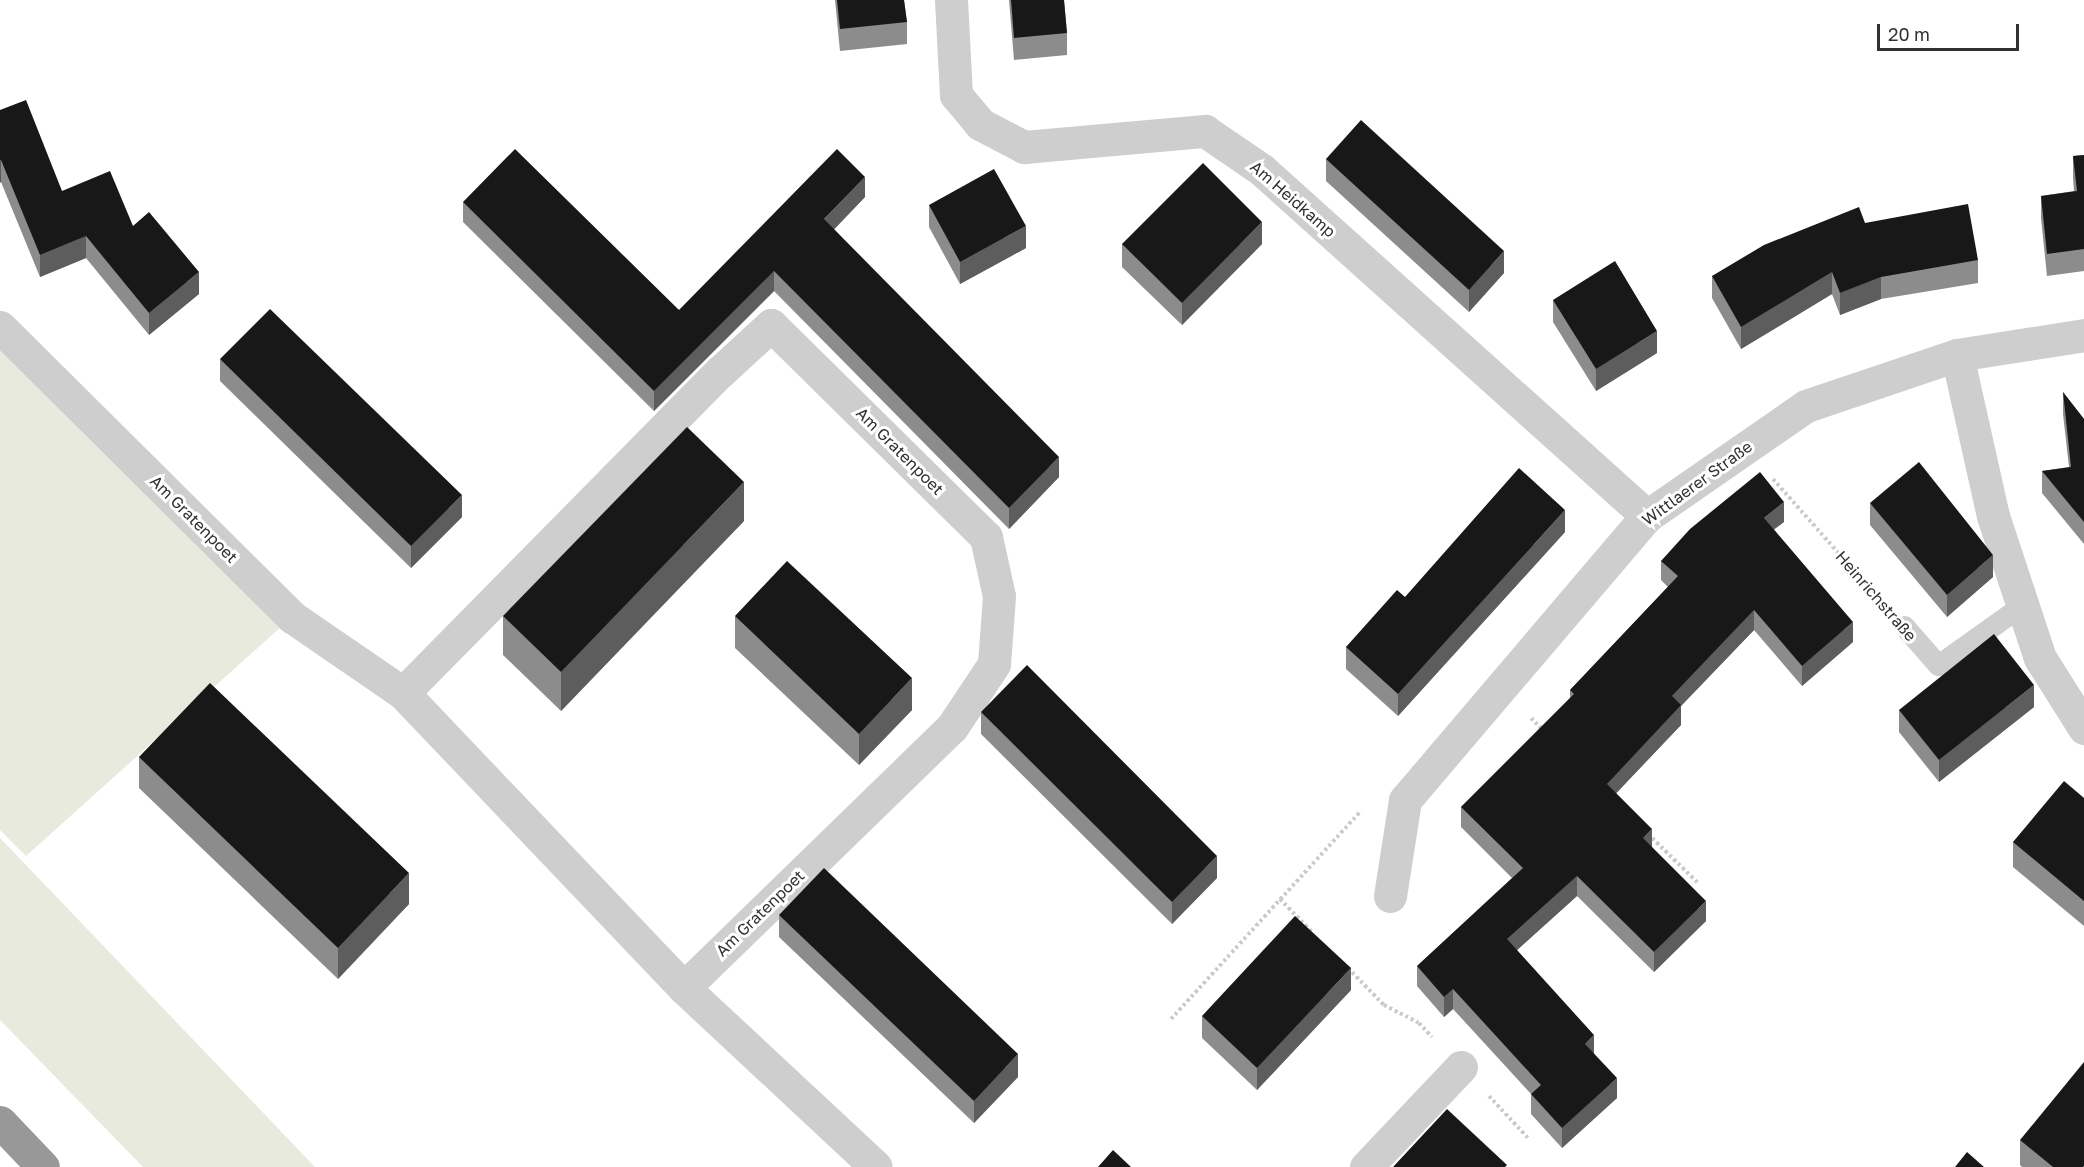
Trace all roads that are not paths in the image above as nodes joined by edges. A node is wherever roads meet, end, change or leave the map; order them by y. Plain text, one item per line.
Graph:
1 (951, 0) edge
2 (0, 327) edge
3 (2084, 334) edge
4 (1957, 355) junction
5 (1647, 516) junction
6 (2022, 605) junction
7 (1904, 627) road end
8 (403, 693) junction
9 (2084, 728) edge
10 (1390, 896) dead end
11 (684, 987) junction
12 (1461, 1067) road end
13 (0, 1122) edge
14 (43, 1167) edge
15 (876, 1167) edge
16 (1366, 1167) edge

1 - 5 street, Am Heidkamp
2 - 8 street, Am Gratenpoet
3 - 4 street, Wittlaerer Straße
4 - 5 street, Wittlaerer Straße
4 - 6 street
5 - 10 street, Wittlaerer Straße
6 - 7 lane, Heinrichstraße
6 - 9 street
8 - 11 street, Am Gratenpoet
8 - 11 street, Am Gratenpoet
11 - 15 street, Am Gratenpoet
12 - 16 street
13 - 14 highway

